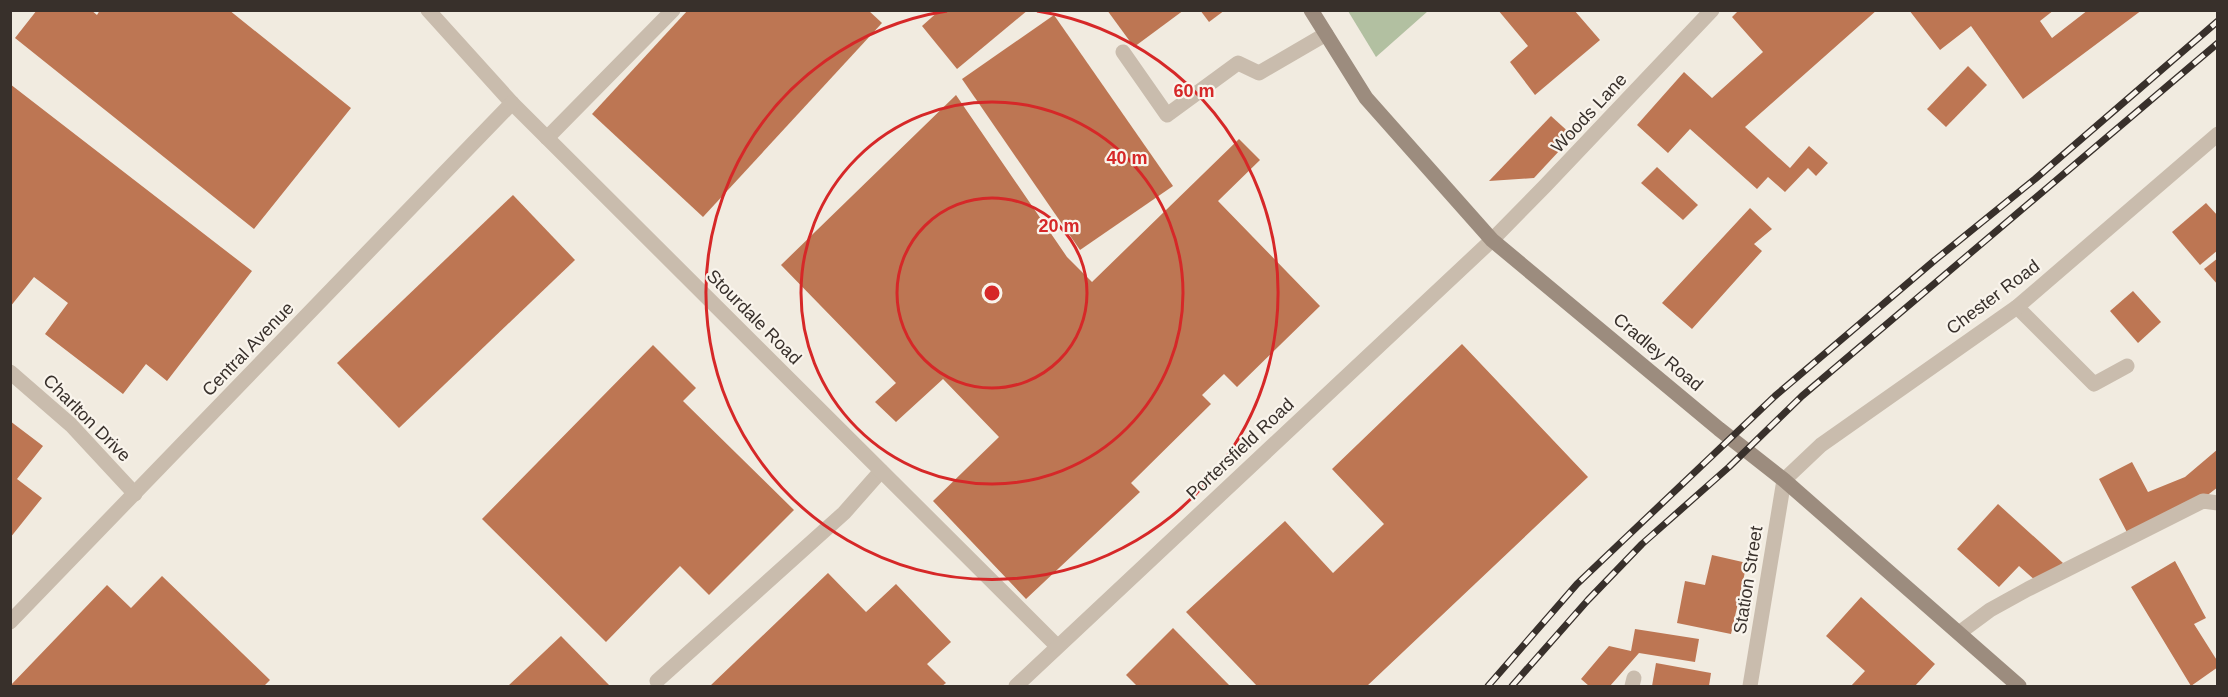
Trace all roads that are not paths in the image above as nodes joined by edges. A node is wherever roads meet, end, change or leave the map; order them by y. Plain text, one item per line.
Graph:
1 (428, 10) edge
2 (673, 10) edge
3 (1311, 10) edge
4 (1712, 10) edge
5 (1326, 34) junction
6 (1124, 52) dead end
7 (512, 103) junction
8 (2217, 134) edge
9 (547, 138) junction
10 (1492, 240) junction
11 (2017, 307) junction
12 (2127, 366) dead end
13 (10, 372) edge
14 (881, 471) junction
15 (1784, 480) junction
16 (135, 494) junction
17 (2217, 503) edge
18 (10, 622) edge
19 (1959, 633) junction
20 (1057, 646) junction
21 (657, 681) dead end
22 (1016, 687) edge
23 (1750, 687) edge
24 (2019, 687) edge

1 - 7 street, Stourdale Road
2 - 9 street
3 - 5 main road, Cradley Road
4 - 10 street, Woods Lane
5 - 6 street
5 - 10 main road, Cradley Road
7 - 9 street, Stourdale Road
7 - 16 street, Central Avenue
8 - 11 street, Chester Road
9 - 14 street, Stourdale Road
10 - 15 main road, Cradley Road
10 - 20 street, Portersfield Road
11 - 12 street
11 - 15 street, Chester Road
13 - 16 street, Charlton Drive
14 - 20 street, Stourdale Road
14 - 21 street
15 - 19 main road, Cradley Road
15 - 23 street, Station Street
16 - 18 street, Central Avenue
17 - 19 street
19 - 24 main road, Cradley Road
20 - 22 street, Portersfield Road

